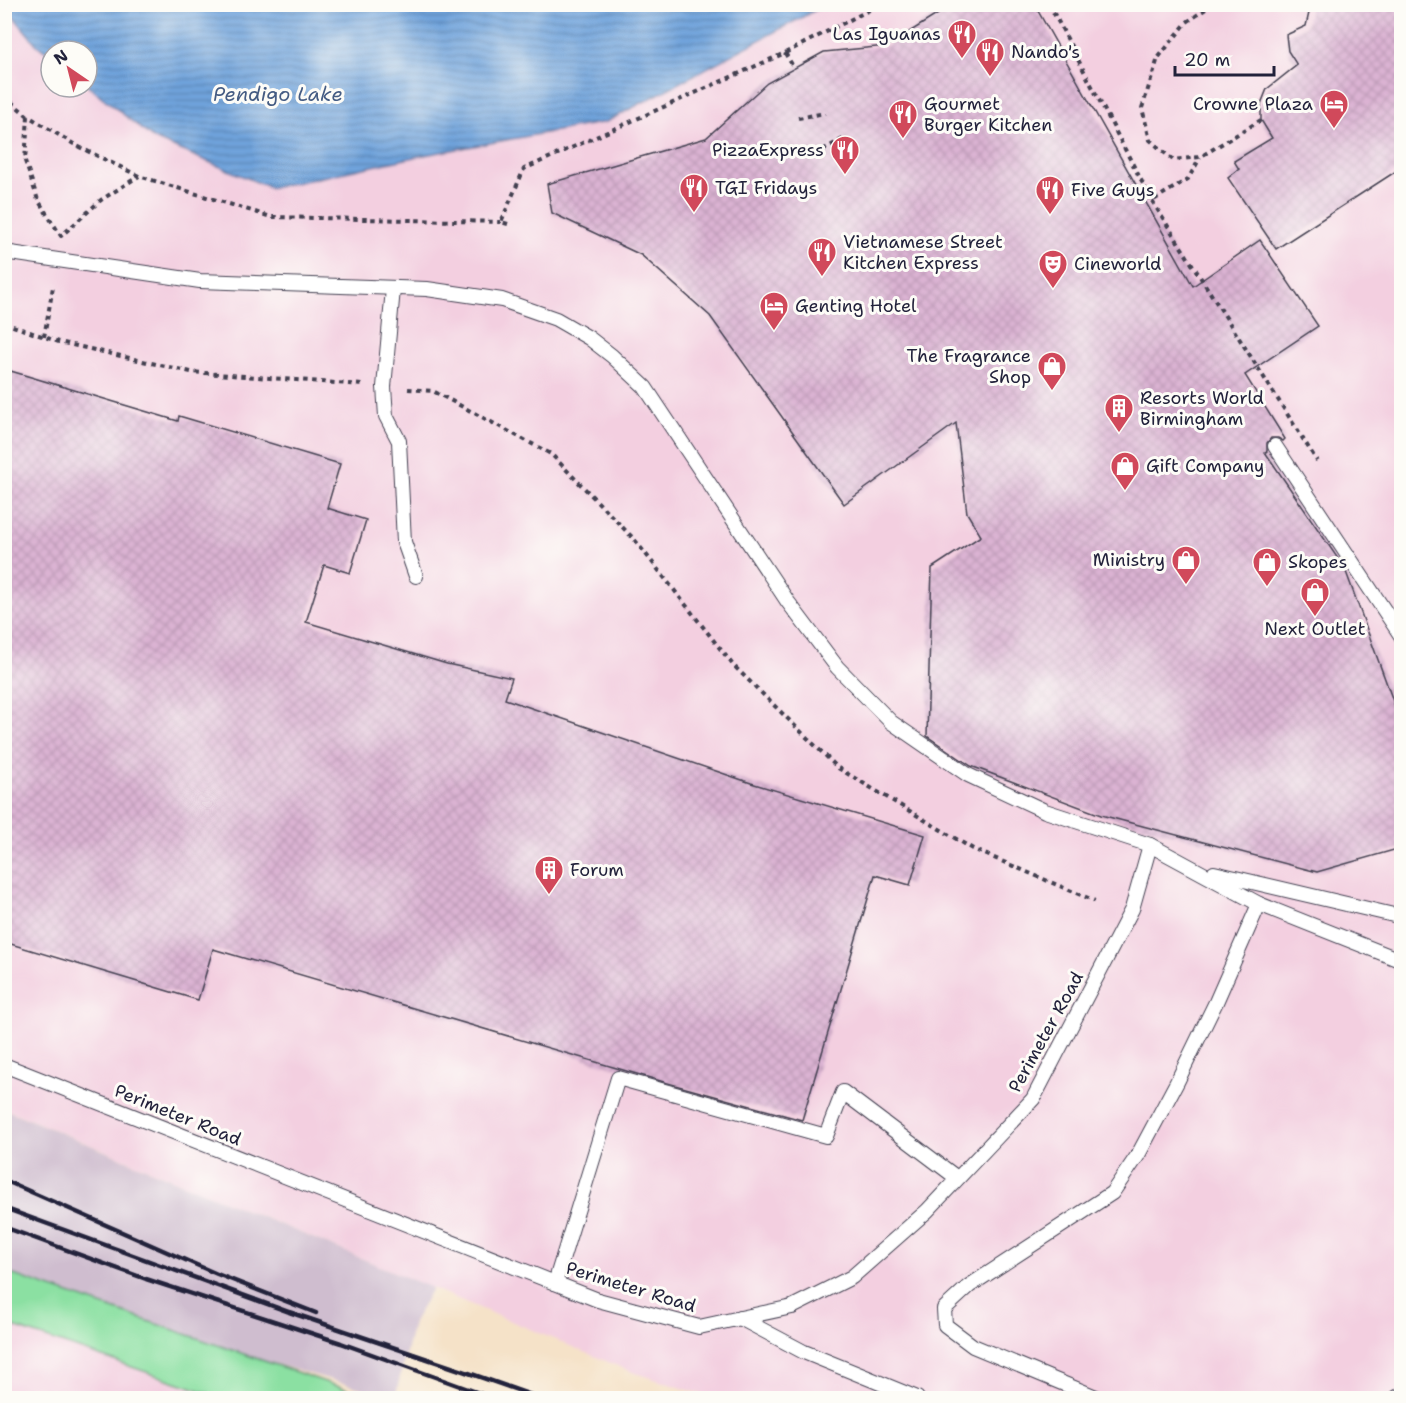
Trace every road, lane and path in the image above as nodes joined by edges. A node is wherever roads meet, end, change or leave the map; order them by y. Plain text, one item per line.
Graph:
1 (881, 4) edge
2 (1049, 4) edge
3 (1213, 4) edge
4 (785, 53) junction
5 (794, 68) dead end
6 (4, 96) edge
7 (825, 113) dead end
8 (28, 116) junction
9 (798, 118) dead end
10 (1261, 120) dead end
11 (843, 139) dead end
12 (814, 154) dead end
13 (1200, 157) junction
14 (139, 176) junction
15 (1152, 201) junction
16 (501, 222) junction
17 (508, 224) dead end
18 (4, 252) edge
19 (52, 287) dead end
20 (393, 289) junction
21 (4, 323) edge
22 (44, 337) junction
23 (384, 387) junction
24 (1275, 446) dead end
25 (1319, 464) dead end
26 (416, 576) dead end
27 (1401, 637) edge
28 (1150, 845) junction
29 (1197, 869) junction
30 (1095, 901) dead end
31 (1259, 904) junction
32 (1401, 917) edge
33 (1401, 961) edge
34 (4, 1065) edge
35 (957, 1179) junction
36 (555, 1283) junction
37 (740, 1317) junction
38 (1401, 1394) edge
39 (916, 1398) edge
40 (1098, 1398) edge
41 (1396, 1398) edge

1 - 4 path
2 - 15 path
3 - 13 path
4 - 5 path
4 - 16 path
6 - 8 path
7 - 9 path
8 - 14 path
8 - 14 path
10 - 13 path
11 - 12 path
13 - 15 path
14 - 16 path
15 - 25 path
16 - 17 path
18 - 20 lane
19 - 22 path
20 - 23 lane
20 - 28 lane
21 - 22 path
22 - 23 path
23 - 26 lane
23 - 30 path
24 - 27 lane
28 - 29 lane
28 - 35 lane, Perimeter Road
29 - 31 lane
29 - 32 lane
31 - 33 lane
31 - 40 lane
34 - 36 lane, Perimeter Road
35 - 36 lane
35 - 37 lane, Perimeter Road
36 - 37 lane, Perimeter Road
37 - 39 lane
38 - 41 lane

